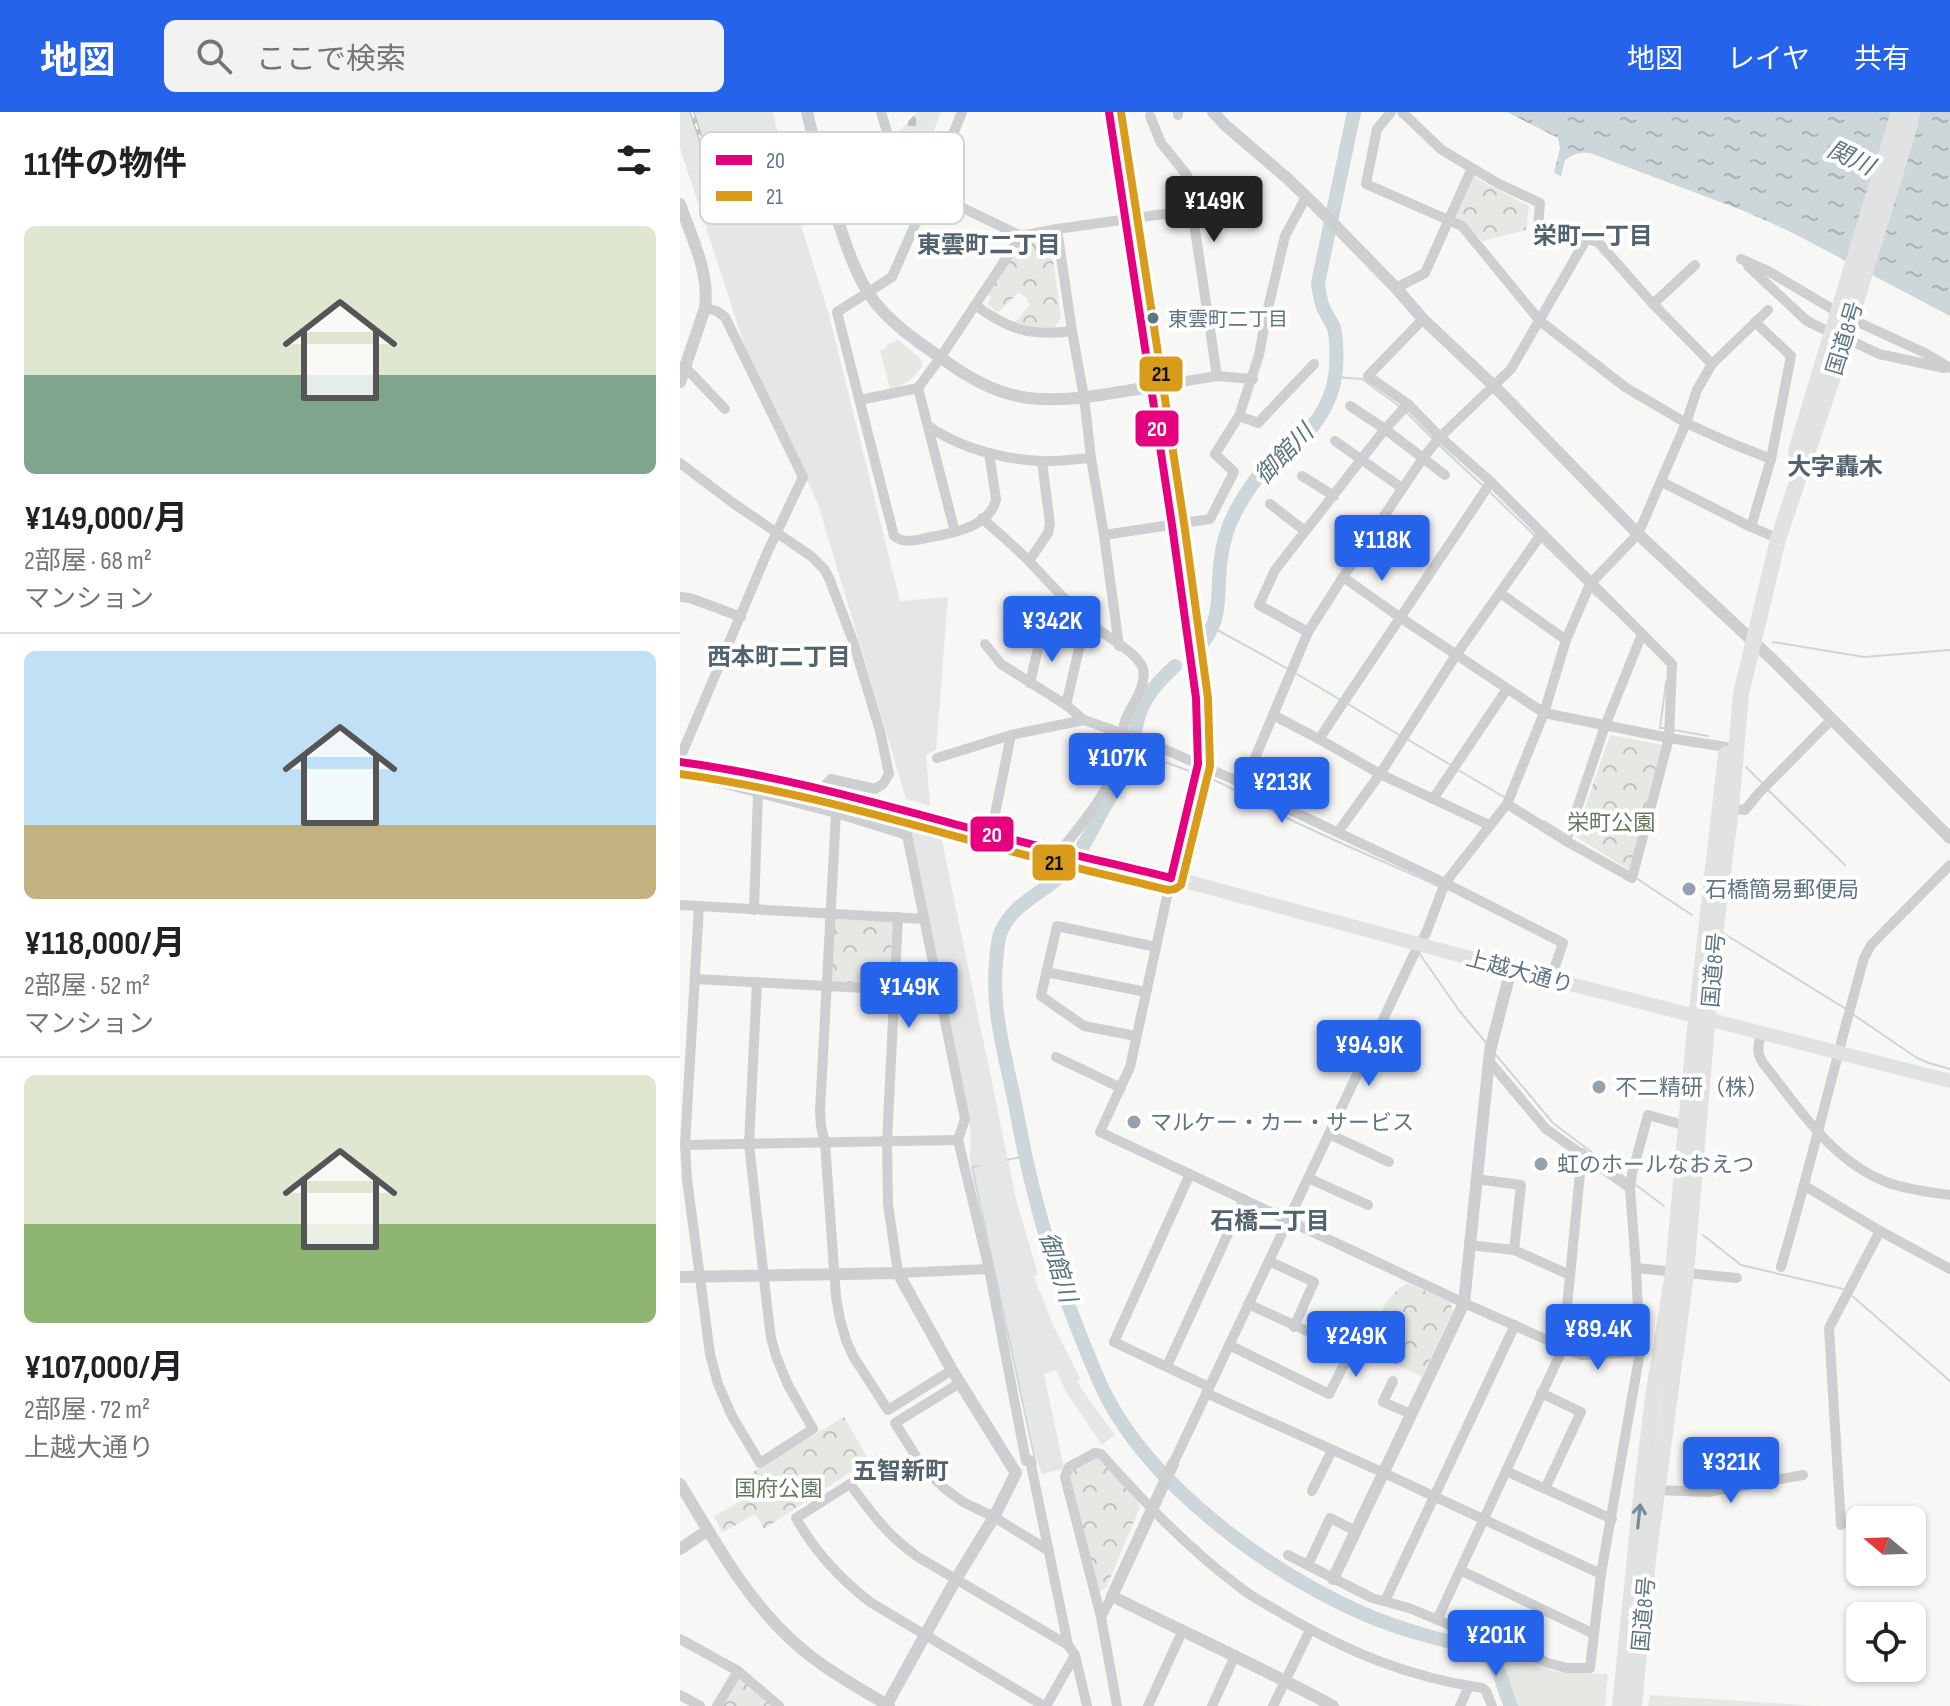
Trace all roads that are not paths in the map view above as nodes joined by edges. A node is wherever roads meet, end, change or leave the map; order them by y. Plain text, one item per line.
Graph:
1 (807, 112) edge
2 (881, 112) edge
3 (962, 112) edge
4 (1109, 112) edge
5 (1213, 112) edge
6 (1391, 112) edge
7 (1402, 112) edge
8 (1899, 112) edge
9 (1912, 112) edge
10 (1150, 116) dead end
11 (812, 132) edge
12 (887, 132) edge
13 (954, 132) edge
14 (1472, 168) junction
15 (1306, 197) junction
16 (680, 204) edge
17 (964, 209) edge
18 (1192, 210) junction
19 (1126, 220) junction
20 (1449, 220) junction
21 (840, 224) edge
22 (915, 224) edge
23 (1057, 229) junction
24 (1021, 236) junction
25 (1587, 238) junction
26 (1695, 265) dead end
27 (1396, 288) junction
28 (869, 292) junction
29 (1653, 304) junction
30 (975, 305) junction
31 (705, 308) junction
32 (1768, 310) dead end
33 (1844, 316) junction
34 (1423, 319) junction
35 (1540, 321) junction
36 (1755, 322) junction
37 (1823, 329) dead end
38 (1072, 331) junction
39 (1856, 343) dead end
40 (940, 358) junction
41 (1314, 364) dead end
42 (1712, 364) junction
43 (682, 366) edge
44 (1950, 369) edge
45 (1827, 374) junction
46 (1217, 376) junction
47 (1253, 379) junction
48 (680, 382) edge
49 (1494, 386) junction
50 (1150, 387) junction
51 (918, 388) junction
52 (1084, 397) junction
53 (860, 400) junction
54 (1408, 404) junction
55 (1350, 406) dead end
56 (725, 409) dead end
57 (1239, 416) junction
58 (1686, 423) junction
59 (928, 426) junction
60 (1385, 429) junction
61 (1440, 437) junction
62 (1335, 441) dead end
63 (989, 453) junction
64 (1091, 458) junction
65 (1423, 458) junction
66 (1771, 459) junction
67 (1361, 460) junction
68 (1042, 462) junction
69 (680, 463) edge
70 (1445, 475) dead end
71 (1302, 476) dead end
72 (1491, 482) junction
73 (1662, 482) junction
74 (1402, 488) junction
75 (1334, 496) junction
76 (1270, 504) dead end
77 (982, 518) junction
78 (1172, 525) junction
79 (1751, 527) junction
80 (1305, 531) junction
81 (778, 532) junction
82 (955, 532) junction
83 (1542, 533) junction
84 (1638, 534) junction
85 (1104, 535) junction
86 (1770, 535) junction
87 (1029, 561) junction
88 (1343, 577) junction
89 (1590, 584) junction
90 (1500, 593) junction
91 (680, 597) edge
92 (741, 617) junction
93 (1401, 618) junction
94 (1086, 619) junction
95 (1308, 632) junction
96 (1642, 634) junction
97 (1041, 636) dead end
98 (1749, 638) junction
99 (1566, 640) junction
100 (985, 644) dead end
101 (1119, 646) junction
102 (1456, 655) junction
103 (1030, 683) junction
104 (1507, 689) junction
105 (1066, 705) junction
106 (1544, 713) junction
107 (1273, 715) junction
108 (1832, 719) junction
109 (1084, 720) junction
110 (1605, 726) junction
111 (1124, 734) junction
112 (1011, 735) junction
113 (1669, 738) junction
114 (1319, 739) junction
115 (1726, 747) junction
116 (937, 758) dead end
117 (680, 760) edge
118 (1198, 764) junction
119 (680, 772) edge
120 (1380, 774) junction
121 (1244, 784) junction
122 (824, 790) junction
123 (758, 793) junction
124 (1433, 799) junction
125 (1507, 804) junction
126 (1731, 809) junction
127 (836, 813) junction
128 (1489, 825) junction
129 (1338, 832) junction
130 (991, 834) junction
131 (1950, 838) edge
132 (1566, 841) junction
133 (1064, 851) junction
134 (1950, 865) edge
135 (1171, 878) junction
136 (1445, 883) junction
137 (680, 905) edge
138 (699, 906) junction
139 (754, 910) junction
140 (829, 914) junction
141 (898, 917) junction
142 (924, 919) junction
143 (1419, 943) junction
144 (1156, 947) junction
145 (1511, 969) junction
146 (1046, 972) junction
147 (1551, 978) junction
148 (695, 979) junction
149 (757, 982) junction
150 (826, 986) junction
151 (894, 990) junction
152 (939, 992) junction
153 (1146, 992) junction
154 (1702, 1018) junction
155 (1761, 1034) junction
156 (1136, 1036) junction
157 (686, 1043) edge
158 (1838, 1052) junction
159 (1056, 1057) dead end
160 (1489, 1061) junction
161 (1950, 1081) edge
162 (1121, 1088) junction
163 (1687, 1126) junction
164 (1817, 1131) junction
165 (1329, 1134) junction
166 (958, 1140) junction
167 (887, 1142) junction
168 (825, 1143) junction
169 (749, 1144) junction
170 (685, 1145) junction
171 (1582, 1153) junction
172 (1389, 1162) dead end
173 (1190, 1174) junction
174 (1308, 1178) junction
175 (1476, 1179) junction
176 (1631, 1182) junction
177 (1805, 1186) junction
178 (1950, 1195) edge
179 (1244, 1199) junction
180 (1368, 1205) dead end
181 (1288, 1219) junction
182 (1880, 1231) junction
183 (1469, 1245) junction
184 (1514, 1250) junction
185 (1269, 1261) junction
186 (1781, 1267) dead end
187 (1636, 1268) junction
188 (989, 1269) junction
189 (1950, 1269) edge
190 (898, 1273) junction
191 (1679, 1273) junction
192 (764, 1274) junction
193 (835, 1274) junction
194 (1570, 1275) junction
195 (699, 1276) junction
196 (680, 1277) edge
197 (1737, 1278) dead end
198 (1464, 1303) junction
199 (1248, 1304) junction
200 (1515, 1325) junction
201 (1294, 1327) junction
202 (1229, 1345) junction
203 (1563, 1348) junction
204 (1640, 1352) junction
205 (1167, 1366) junction
206 (952, 1370) junction
207 (1393, 1381) dead end
208 (960, 1383) junction
209 (1208, 1390) junction
210 (1541, 1393) junction
211 (1411, 1414) junction
212 (1332, 1450) junction
213 (1173, 1464) joint
214 (1031, 1469) junction
215 (1506, 1471) junction
216 (1016, 1473) junction
217 (1384, 1473) junction
218 (1803, 1475) dead end
219 (680, 1484) edge
220 (1545, 1489) junction
221 (1657, 1490) junction
222 (1312, 1491) dead end
223 (1434, 1496) junction
224 (1152, 1509) junction
225 (994, 1517) junction
226 (1484, 1519) junction
227 (1612, 1519) junction
228 (1841, 1525) dead end
229 (708, 1530) junction
230 (1356, 1531) junction
231 (680, 1549) edge
232 (1049, 1551) junction
233 (1288, 1555) dead end
234 (1308, 1565) junction
235 (1460, 1570) junction
236 (1601, 1574) junction
237 (956, 1579) junction
238 (1333, 1579) junction
239 (1112, 1596) junction
240 (1385, 1601) junction
241 (1101, 1617) junction
242 (1437, 1620) junction
243 (1310, 1630) junction
244 (1182, 1632) junction
245 (1594, 1634) junction
246 (926, 1636) junction
247 (680, 1639) edge
248 (1068, 1645) junction
249 (1075, 1655) junction
250 (1235, 1656) junction
251 (738, 1671) junction
252 (1630, 1678) junction
253 (1285, 1680) junction
254 (1469, 1686) junction
255 (680, 1695) edge
256 (1627, 1703) edge
257 (700, 1706) edge
258 (717, 1706) edge
259 (779, 1706) edge
260 (887, 1706) edge
261 (1045, 1706) edge
262 (1087, 1706) edge
263 (1117, 1706) edge
264 (1148, 1706) edge
265 (1212, 1706) edge
266 (1273, 1706) edge
267 (1333, 1706) edge
268 (1460, 1706) edge
269 (1492, 1706) edge

1 - 11 street
2 - 12 street
3 - 13 street
4 - 19 street
5 - 15 street
6 - 20 street
7 - 14 street
8 - 33 highway, 国道8号
9 - 33 highway, 国道8号
10 - 18 street
14 - 20 street
14 - 25 street
15 - 27 street
15 - 47 street
16 - 31 street
17 - 24 street
18 - 19 street
18 - 46 street
19 - 23 street
19 - 50 street
20 - 27 street
20 - 35 street
21 - 28 street
22 - 28 street
23 - 24 street
23 - 38 street
24 - 30 street
25 - 29 street
25 - 35 street
26 - 29 street
27 - 34 street
28 - 40 street
28 - 53 street
29 - 42 street
30 - 38 street
30 - 40 street
31 - 43 street
31 - 81 street
32 - 36 street
33 - 37 street
33 - 44 street
33 - 45 highway, 国道8号
34 - 49 street
34 - 54 street
35 - 49 street
35 - 58 street
36 - 42 street
36 - 66 street
38 - 52 street
39 - 44 street
40 - 51 street
40 - 52 street
41 - 57 street
42 - 58 street
43 - 48 street
43 - 56 street
45 - 86 highway, 国道8号
45 - 98 highway, 国道8号
46 - 47 street
46 - 50 street
47 - 57 street
49 - 61 street
49 - 84 street
50 - 52 street
50 - 78 street
51 - 53 street
51 - 59 street
52 - 64 street
53 - 82 street
54 - 60 street
54 - 61 street
55 - 60 street
57 - 78 street
58 - 66 street
58 - 73 street
59 - 63 street
59 - 82 street
60 - 65 street
60 - 67 street
61 - 65 street
61 - 72 street
62 - 67 street
63 - 68 street
63 - 77 street
64 - 68 street
64 - 85 street
65 - 70 street
65 - 74 street
66 - 79 street
67 - 74 street
67 - 75 street
68 - 87 street
69 - 81 street
71 - 75 street
72 - 83 street
72 - 93 street
73 - 79 street
73 - 84 street
74 - 88 street
75 - 80 street
76 - 80 street
77 - 82 street
77 - 87 street
78 - 85 street
78 - 118 street
79 - 86 street
80 - 95 street
81 - 92 street
81 - 122 street
83 - 89 street
83 - 90 street
84 - 89 street
84 - 98 street
85 - 101 street
86 - 98 highway, 国道8号
87 - 94 street
88 - 93 street
88 - 95 street
89 - 96 street
89 - 99 street
90 - 99 street
90 - 102 street
91 - 92 street
92 - 117 street
93 - 102 street
93 - 114 street
94 - 101 street
94 - 105 street
95 - 107 street
96 - 110 street
96 - 113 street
97 - 103 street
98 - 108 street
98 - 115 highway, 国道8号
98 - 126 highway, 国道8号
99 - 106 street
100 - 103 street
101 - 111 street
102 - 104 street
102 - 120 street
103 - 105 street
104 - 106 street
104 - 124 street
105 - 109 street
106 - 110 street
106 - 125 street
107 - 114 street
107 - 121 street
108 - 126 street
108 - 131 street
109 - 111 street
109 - 112 street
110 - 113 street
110 - 132 street
111 - 118 street
111 - 133 street
112 - 116 street
112 - 130 street
113 - 115 street
113 - 132 street
114 - 120 street
115 - 154 highway, 国道8号
117 - 122 main road
118 - 121 street
118 - 135 street
119 - 123 street
120 - 124 street
120 - 129 street
121 - 129 street
122 - 130 main road
123 - 127 street
123 - 139 street
124 - 128 street
125 - 128 street
125 - 132 street
126 - 154 highway, 国道8号
127 - 140 street
127 - 142 street
128 - 136 street
129 - 136 street
130 - 133 main road
133 - 135 main road, 上越大通り
134 - 158 street
135 - 143 main road, 上越大通り
135 - 144 street
136 - 143 street
136 - 147 street
137 - 138 street
138 - 139 street
138 - 148 street
139 - 140 street
140 - 141 street
140 - 150 street
141 - 142 street
141 - 151 street
142 - 152 street
143 - 145 main road, 上越大通り
143 - 165 street
144 - 146 street
144 - 153 street
145 - 147 main road, 上越大通り
145 - 160 street
146 - 153 street
146 - 156 street
147 - 154 main road, 上越大通り
148 - 149 street
148 - 157 street
149 - 150 street
149 - 169 street
150 - 151 street
150 - 168 street
151 - 152 street
151 - 167 street
152 - 166 street
153 - 156 street
154 - 155 main road, 上越大通り
154 - 163 highway, 国道8号
154 - 191 highway, 国道8号
155 - 158 main road, 上越大通り
155 - 164 street
156 - 162 street
157 - 170 street
158 - 161 main road, 上越大通り
158 - 164 street
159 - 162 street
160 - 171 street
160 - 175 street
162 - 173 street
163 - 176 street
163 - 191 highway, 国道8号
164 - 177 street
164 - 178 street
165 - 172 street
165 - 174 street
166 - 167 street
166 - 188 street
167 - 168 street
167 - 190 street
168 - 169 street
168 - 193 street
169 - 170 street
169 - 192 street
170 - 195 street
171 - 176 street
171 - 194 street
173 - 179 street
173 - 205 street
174 - 180 street
174 - 181 street
175 - 183 street
175 - 184 street
176 - 187 street
177 - 182 street
177 - 186 street
179 - 181 street
179 - 205 street
181 - 185 street
181 - 198 street
182 - 189 street
182 - 228 street
183 - 184 street
183 - 198 street
184 - 194 street
185 - 199 street
185 - 201 street
187 - 191 street
187 - 204 street
188 - 190 street
188 - 214 street
190 - 193 street
190 - 206 street
191 - 197 street
191 - 221 highway, 国道8号
252 -> 191 highway, 国道8号
192 - 193 street
192 - 195 street
192 - 195 street
193 - 206 street
194 - 203 street
195 - 196 street
198 - 200 street
198 - 211 street
199 - 201 street
199 - 202 street
200 - 203 street
200 - 223 street
201 - 202 street
202 - 209 street
203 - 204 street
203 - 210 street
204 - 227 street
205 - 209 street
206 - 208 street
207 - 211 street
208 - 216 street
208 - 225 street
209 - 212 street
209 - 213 street
210 - 215 street
210 - 220 street
211 - 217 street
212 - 217 street
212 - 222 street
213 - 224 street
214 - 216 street
214 - 232 street
215 - 220 street
215 - 226 street
216 - 225 street
217 - 223 street
217 - 230 street
218 - 221 street
219 - 229 street
220 - 227 street
221 - 252 highway, 国道8号
223 - 226 street
223 - 240 street
224 - 239 street
224 - 241 street
224 - 243 street
225 - 232 street
225 - 237 street
226 - 235 street
226 - 236 street
227 - 236 street
229 - 231 street
229 - 260 street
230 - 234 street
230 - 238 street
232 - 248 street
233 - 234 street
234 - 238 street
235 - 242 street
235 - 245 street
236 - 245 street
237 - 246 street
237 - 246 street
237 - 248 street
238 - 240 street
239 - 241 street
239 - 244 street
240 - 242 street
241 - 263 street
242 - 245 street
243 - 253 street
243 - 254 street
244 - 250 street
244 - 264 street
246 - 260 street
246 - 261 street
247 - 251 street
248 - 249 street
249 - 261 street
249 - 262 street
250 - 253 street
250 - 265 street
251 - 258 street
251 - 259 street
252 - 256 highway, 国道8号
253 - 266 street
253 - 267 street
254 - 268 street
254 - 269 street
255 - 257 street

